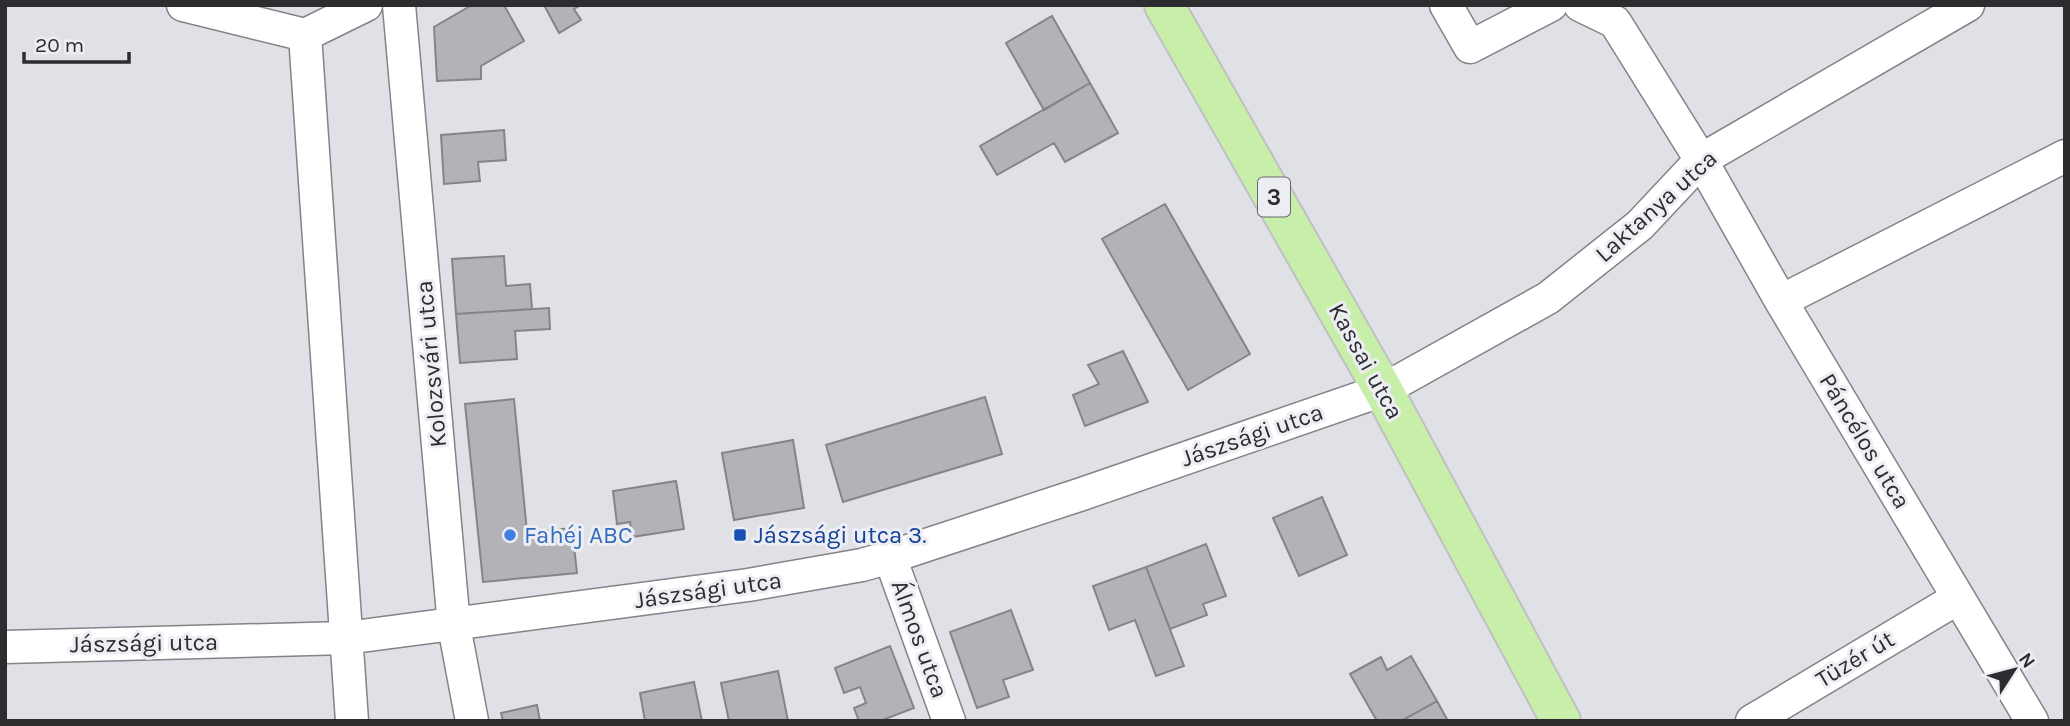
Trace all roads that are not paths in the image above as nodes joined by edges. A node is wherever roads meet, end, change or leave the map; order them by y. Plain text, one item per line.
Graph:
1 (183, 5) edge
2 (366, 5) edge
3 (399, 5) edge
4 (1164, 5) edge
5 (1446, 5) edge
6 (1551, 5) edge
7 (1580, 5) edge
8 (1968, 5) edge
9 (305, 35) junction
10 (2065, 156) edge
11 (1701, 160) junction
12 (1781, 301) junction
13 (1383, 390) junction
14 (890, 557) junction
15 (1958, 598) junction
16 (454, 626) junction
17 (346, 638) junction
18 (5, 647) edge
19 (352, 721) edge
20 (472, 721) edge
21 (949, 721) edge
22 (1561, 721) edge
23 (1752, 721) edge
24 (2032, 721) edge

1 - 9 street
2 - 9 street
3 - 16 street, Kolozsvári utca
4 - 13 main road, Kassai utca / 3
5 - 6 street
7 - 11 street, Páncélos utca
8 - 11 street, Laktanya utca
9 - 17 street
10 - 12 street
11 - 12 street, Páncélos utca
11 - 13 street, Laktanya utca
12 - 15 street, Páncélos utca
13 - 14 street, Jászsági utca
13 - 22 main road, Kassai utca / 3
14 - 16 street, Jászsági utca
14 - 21 street, Álmos utca
15 - 23 street, Tüzér út
15 - 24 street, Páncélos utca
16 - 17 street, Jászsági utca
16 - 20 street, Kolozsvári utca
17 - 18 street, Jászsági utca
17 - 19 street

